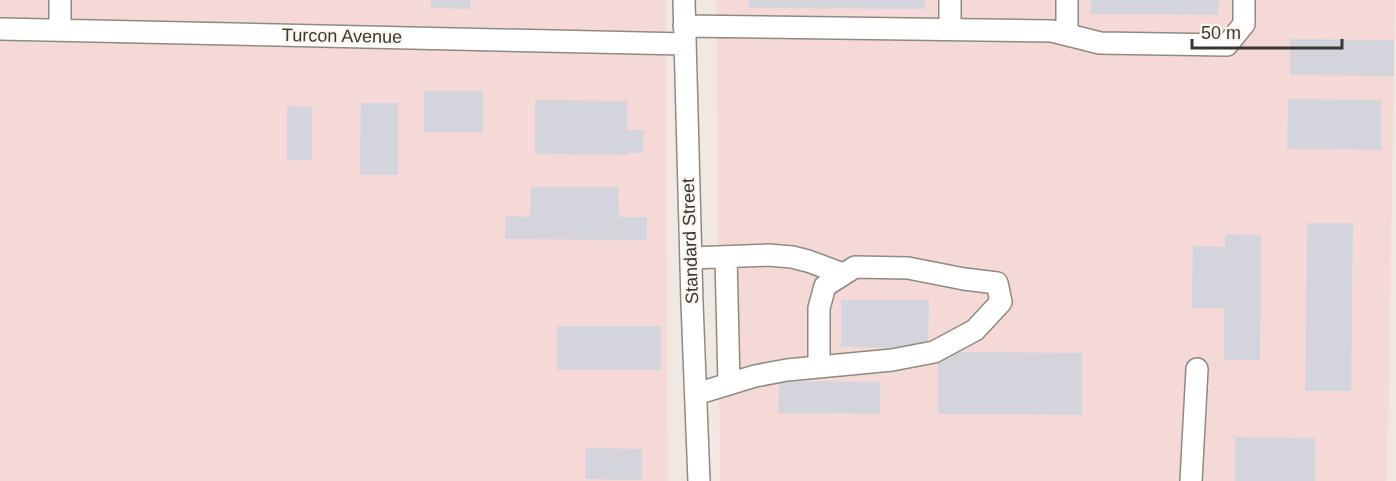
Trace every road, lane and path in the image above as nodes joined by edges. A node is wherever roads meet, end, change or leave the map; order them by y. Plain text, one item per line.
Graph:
1 (60, 0) edge
2 (684, 0) edge
3 (950, 0) edge
4 (1067, 0) edge
5 (1244, 0) edge
6 (0, 29) edge
7 (950, 29) junction
8 (60, 30) junction
9 (1067, 34) junction
10 (684, 35) junction
11 (726, 257) junction
12 (691, 258) junction
13 (843, 274) junction
14 (692, 289) junction
15 (726, 289) junction
16 (819, 367) junction
17 (1197, 369) dead end
18 (729, 384) junction
19 (696, 394) junction
20 (699, 481) edge
21 (1191, 481) edge

1 - 8 street
2 - 10 street, Standard Street
3 - 7 street
4 - 9 street
5 - 9 street, Turcon Avenue
6 - 8 street, Turcon Avenue
7 - 9 street, Turcon Avenue
7 - 10 street, Turcon Avenue
8 - 10 street, Turcon Avenue
10 - 12 street, Standard Street
11 - 12 street
11 - 13 street
11 - 15 street
12 - 14 street, Standard Street
13 - 16 street
13 - 16 street
14 - 15 street
14 - 19 street, Standard Street
15 - 18 street
16 - 18 street
17 - 21 street
18 - 19 street
19 - 20 street, Standard Street

